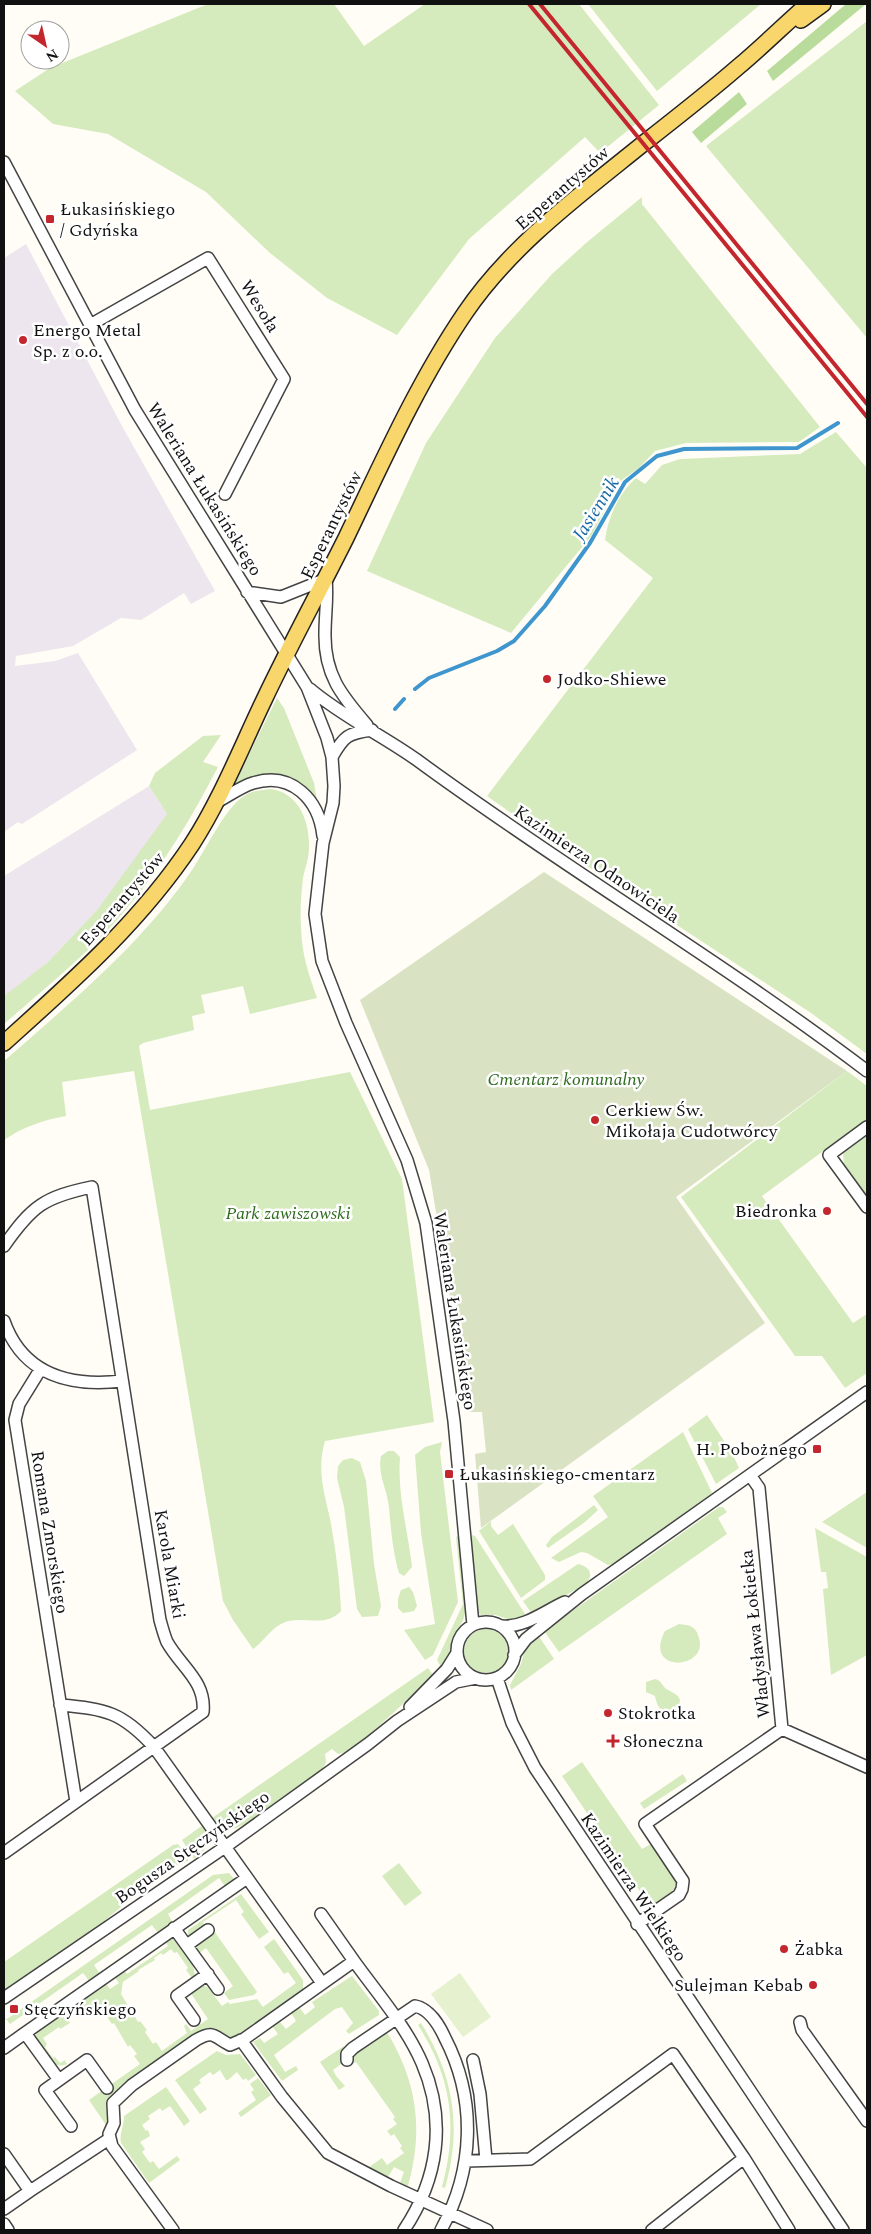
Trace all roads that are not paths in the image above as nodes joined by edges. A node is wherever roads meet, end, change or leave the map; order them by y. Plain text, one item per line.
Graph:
1 (808, 4) edge
2 (822, 4) edge
3 (742, 65) junction
4 (4, 162) edge
5 (90, 325) junction
6 (225, 494) dead end
7 (326, 579) junction
8 (247, 592) junction
9 (286, 654) junction
10 (307, 687) junction
11 (372, 730) junction
12 (332, 757) junction
13 (215, 803) junction
14 (323, 843) junction
15 (4, 1043) edge
16 (867, 1071) edge
17 (867, 1126) edge
18 (867, 1207) edge
19 (4, 1246) edge
20 (4, 1322) edge
21 (40, 1370) junction
22 (122, 1381) junction
23 (867, 1392) edge
24 (750, 1475) junction
25 (582, 1594) junction
26 (472, 1625) junction
27 (502, 1626) junction
28 (457, 1654) junction
29 (514, 1655) junction
30 (476, 1678) junction
31 (497, 1678) junction
32 (60, 1706) junction
33 (397, 1721) junction
34 (782, 1729) junction
35 (154, 1746) junction
36 (867, 1768) edge
37 (76, 1802) junction
38 (225, 1847) junction
39 (4, 1853) edge
40 (247, 1878) junction
41 (321, 1914) dead end
42 (637, 1924) junction
43 (174, 1928) junction
44 (208, 1930) dead end
45 (186, 1945) junction
46 (354, 1961) junction
47 (208, 1974) junction
48 (322, 1983) junction
49 (218, 1989) dead end
50 (4, 1998) edge
51 (395, 2018) junction
52 (194, 2020) dead end
53 (800, 2022) dead end
54 (25, 2033) junction
55 (241, 2040) junction
56 (4, 2048) edge
57 (347, 2060) dead end
58 (473, 2060) dead end
59 (59, 2080) junction
60 (107, 2088) dead end
61 (867, 2122) edge
62 (71, 2126) dead end
63 (109, 2139) junction
64 (4, 2154) edge
65 (744, 2158) junction
66 (486, 2160) junction
67 (466, 2161) junction
68 (30, 2191) junction
69 (422, 2200) junction
70 (4, 2209) edge
71 (450, 2213) junction
72 (4, 2224) edge
73 (8, 2230) edge
74 (173, 2230) edge
75 (404, 2230) edge
76 (441, 2230) edge
77 (487, 2230) edge
78 (652, 2230) edge
79 (789, 2230) edge
80 (843, 2230) edge

1 - 3 main road, Esperantystów
2 - 3 main road, Esperantystów
3 - 7 main road, Esperantystów
4 - 5 street, Waleriana Łukasińskiego
5 - 6 street, Wesoła
5 - 8 street, Waleriana Łukasińskiego
7 - 8 street
7 - 9 main road, Esperantystów
7 - 11 street
8 - 9 street, Waleriana Łukasińskiego
9 - 10 street, Waleriana Łukasińskiego
9 - 13 main road, Esperantystów
10 - 11 street, Kazimierza Odnowiciela
10 - 12 street, Waleriana Łukasińskiego
11 - 12 street
11 - 16 street, Kazimierza Odnowiciela
12 - 14 street, Waleriana Łukasińskiego
13 - 14 street, Waleriana Łukasińskiego
13 - 15 main road, Esperantystów
14 - 26 street, Waleriana Łukasińskiego
17 - 18 street
19 - 22 street, Karola Miarki
20 - 21 street
21 - 22 street
21 - 32 street, Romana Zmorskiego
22 - 35 street, Karola Miarki
23 - 24 street
24 - 25 street
24 - 34 street, Władysława Łokietka
25 - 27 street
25 - 29 street
26 - 27 street
26 - 28 street
27 - 29 street
28 - 30 street
28 - 33 street, Bogusza Stęczyńskiego
29 - 31 street
30 - 31 street
30 - 33 street, Bogusza Stęczyńskiego
31 - 42 street, Kazimierza Wielkiego
32 - 35 street
32 - 37 street, Romana Zmorskiego
33 - 38 street, Bogusza Stęczyńskiego
34 - 36 street, Władysława Łokietka
34 - 42 street
35 - 37 street
35 - 38 street
37 - 39 street
38 - 40 street
38 - 50 street, Bogusza Stęczyńskiego
40 - 43 street
40 - 48 street
41 - 46 street
42 - 80 street, Kazimierza Wielkiego
43 - 45 street
43 - 54 street
44 - 45 street
45 - 47 street
46 - 48 street
46 - 51 street
47 - 49 street
47 - 52 street
48 - 55 street
51 - 57 street
51 - 67 street
51 - 69 street
53 - 61 street
54 - 56 street
54 - 59 street
55 - 63 street
55 - 69 street
58 - 66 street
59 - 60 street
59 - 62 street
63 - 68 street
63 - 74 street
64 - 68 street
65 - 66 street
65 - 78 street
65 - 79 street
66 - 67 street
67 - 71 street
68 - 70 street
69 - 71 street
69 - 75 street
71 - 76 street
71 - 77 street
72 - 73 street

